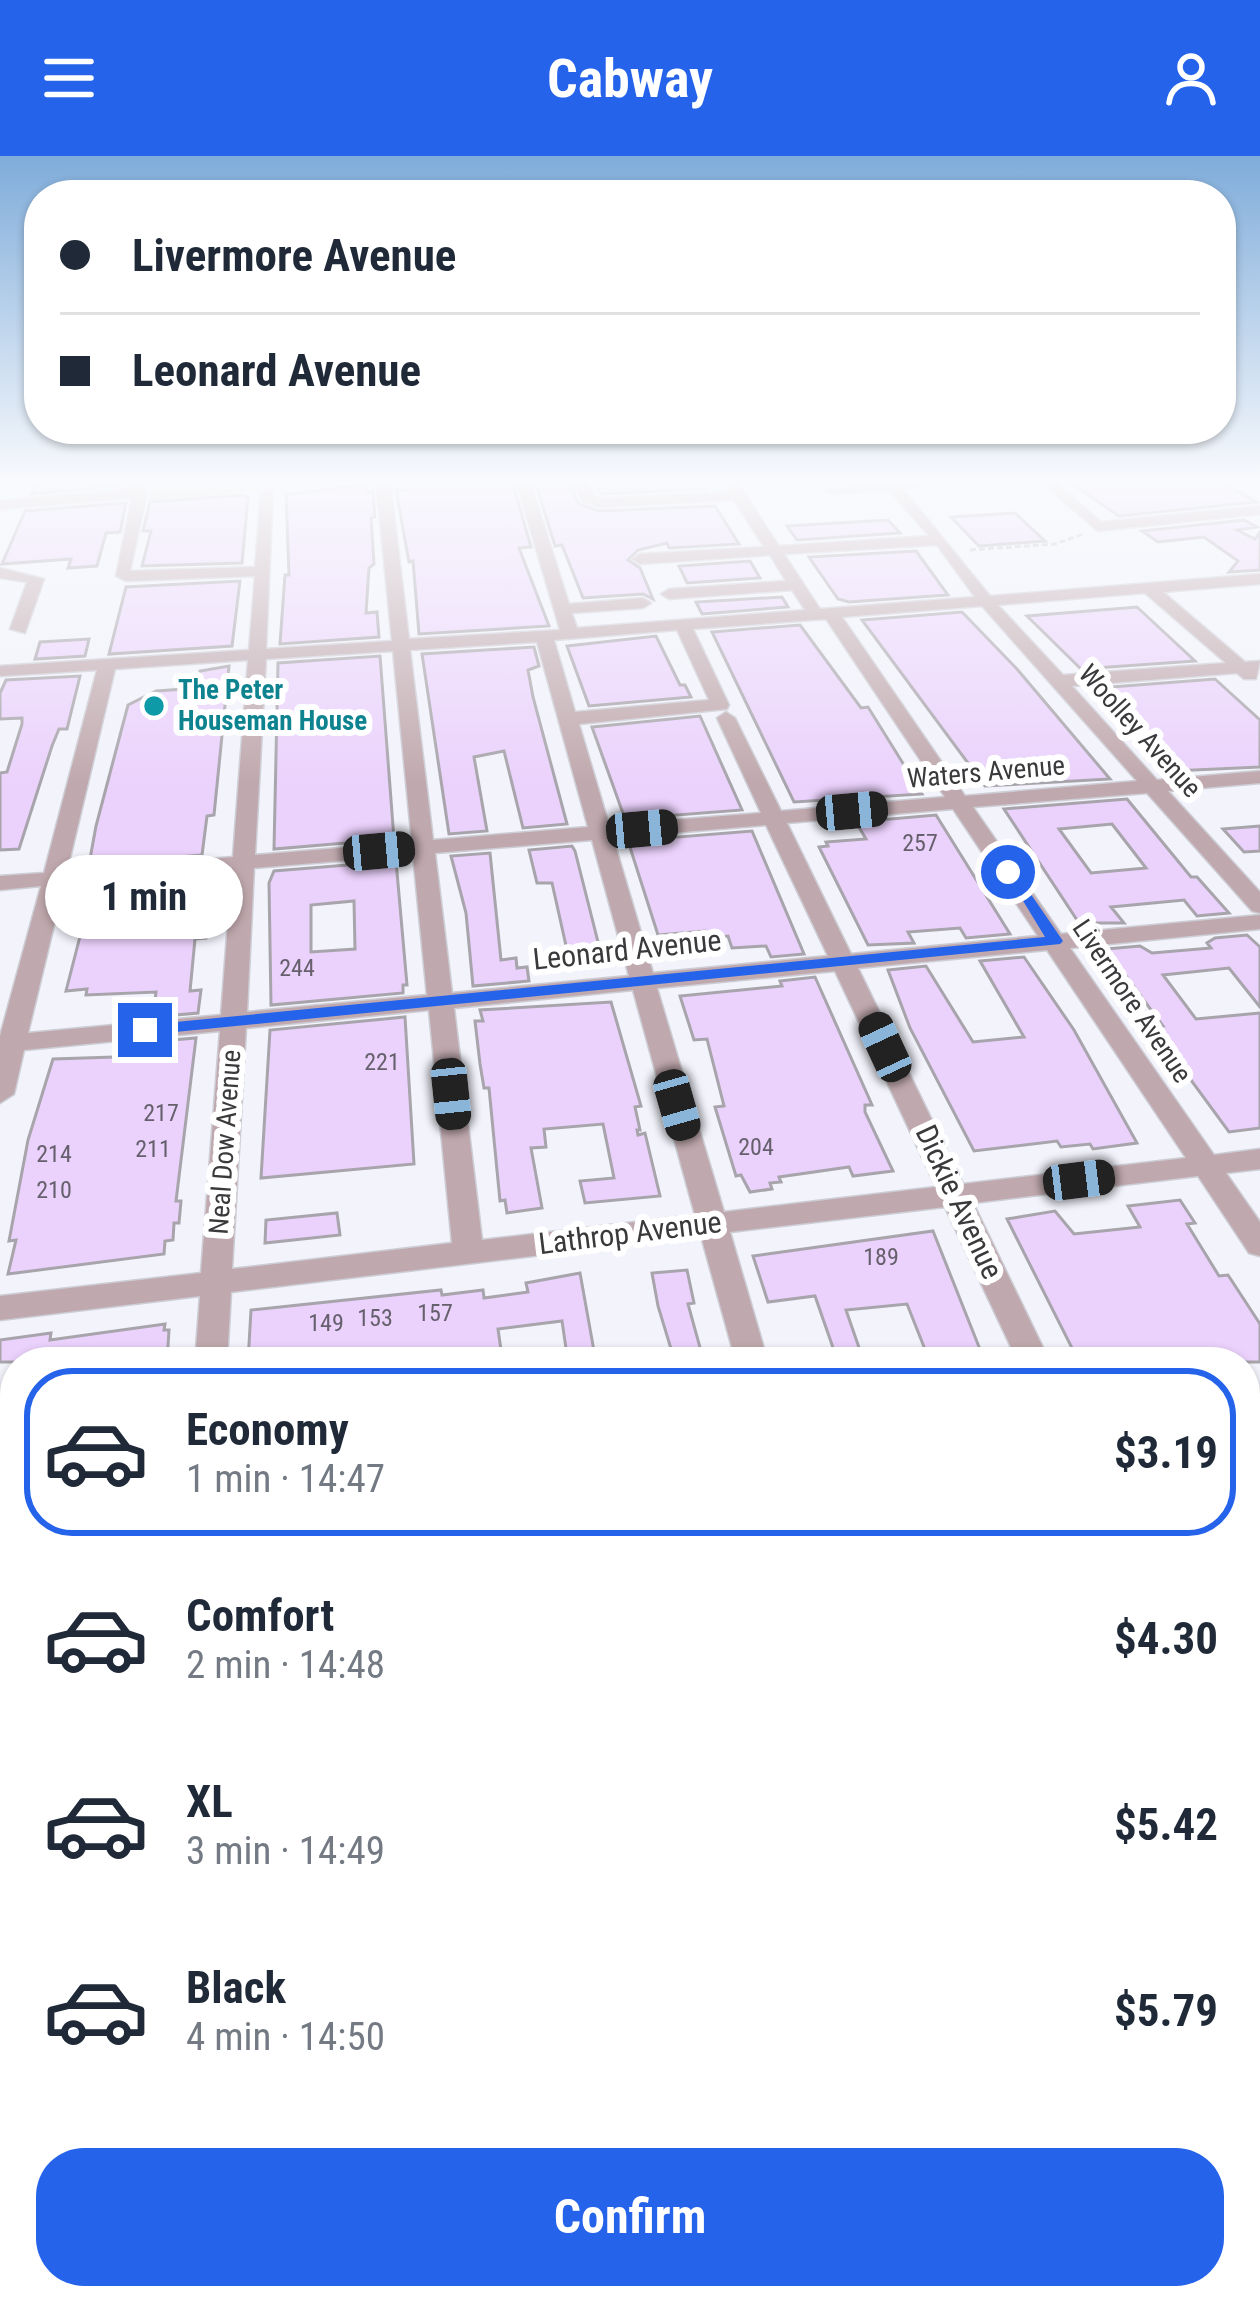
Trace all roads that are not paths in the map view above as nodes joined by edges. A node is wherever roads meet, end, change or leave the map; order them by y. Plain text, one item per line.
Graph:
1 (32, 581) edge
2 (262, 581) edge
3 (394, 581) edge
4 (554, 581) edge
5 (795, 581) edge
6 (972, 581) edge
7 (1233, 581) edge
8 (797, 585) junction
9 (1150, 589) junction
10 (669, 594) dead end
11 (986, 601) junction
12 (643, 603) dead end
13 (562, 609) junction
14 (824, 614) junction
15 (683, 626) junction
16 (19, 629) dead end
17 (557, 635) junction
18 (401, 646) junction
19 (257, 656) junction
20 (107, 664) junction
21 (1251, 666) edge
22 (0, 671) edge
23 (1060, 681) junction
24 (1260, 684) edge
25 (723, 712) junction
26 (566, 719) junction
27 (1260, 777) edge
28 (1153, 785) junction
29 (961, 802) junction
30 (775, 817) junction
31 (598, 832) junction
32 (424, 847) junction
33 (243, 862) junction
34 (54, 878) junction
35 (0, 883) edge
36 (1260, 906) edge
37 (1260, 922) edge
38 (1055, 941) junction
39 (844, 962) junction
40 (641, 982) junction
41 (441, 1001) junction
42 (232, 1022) junction
43 (6, 1044) edge
44 (0, 1094) edge
45 (1260, 1159) edge
46 (1206, 1165) junction
47 (955, 1195) junction
48 (712, 1223) junction
49 (1260, 1245) edge
50 (468, 1252) junction
51 (216, 1282) junction
52 (0, 1308) edge
53 (212, 1347) edge
54 (748, 1347) edge
55 (1027, 1347) edge

1 - 16 street
2 - 19 street, Neal Dow Avenue
3 - 18 street
4 - 13 street
5 - 8 street, Livermore Avenue
6 - 11 street, Woolley Avenue
7 - 9 street
8 - 10 street
8 - 14 street, Livermore Avenue
9 - 11 street
9 - 21 street
11 - 14 street
11 - 23 street, Woolley Avenue
12 - 13 street
13 - 17 street
14 - 15 street
14 - 29 street, Livermore Avenue
15 - 17 street
15 - 25 street, Dickie Avenue
17 - 18 street
17 - 26 street
18 - 19 street
18 - 32 street
19 - 20 street
19 - 33 street, Neal Dow Avenue
20 - 22 street
20 - 34 street
21 - 23 street
21 - 24 street
23 - 28 street, Woolley Avenue
25 - 26 street
25 - 30 street, Dickie Avenue
26 - 31 street
27 - 28 street, Waters Avenue
28 - 29 street, Waters Avenue
28 - 36 street, Woolley Avenue
29 - 30 street, Waters Avenue
29 - 38 street, Livermore Avenue
30 - 31 street, Waters Avenue
30 - 39 street, Dickie Avenue
31 - 32 street, Waters Avenue
31 - 40 street
32 - 33 street, Waters Avenue
32 - 41 street
33 - 34 street, Waters Avenue
33 - 42 street, Neal Dow Avenue
34 - 35 street, Waters Avenue
34 - 43 street
37 - 38 street, Leonard Avenue
38 - 39 street, Leonard Avenue
38 - 46 street, Livermore Avenue
39 - 40 street, Leonard Avenue
39 - 47 street, Dickie Avenue
40 - 41 street, Leonard Avenue
40 - 48 street
41 - 42 street, Leonard Avenue
41 - 50 street
42 - 43 street, Leonard Avenue
42 - 51 street, Neal Dow Avenue
43 - 44 street
45 - 46 street, Lathrop Avenue
46 - 47 street, Lathrop Avenue
46 - 49 street, Livermore Avenue
47 - 48 street, Lathrop Avenue
47 - 55 street, Dickie Avenue
48 - 50 street, Lathrop Avenue
48 - 54 street
50 - 51 street, Lathrop Avenue
51 - 52 street, Lathrop Avenue
51 - 53 street, Neal Dow Avenue

